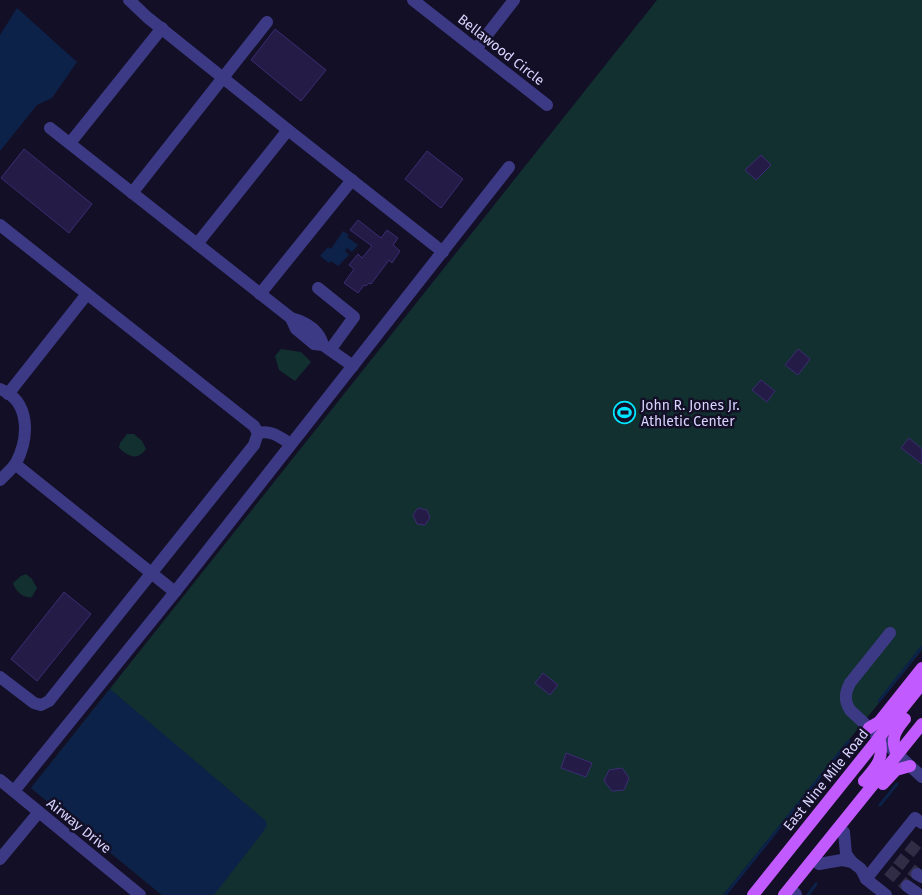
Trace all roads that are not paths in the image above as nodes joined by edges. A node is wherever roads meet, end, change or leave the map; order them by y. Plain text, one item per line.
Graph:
1 (129, 0) edge
2 (413, 0) edge
3 (514, 0) edge
4 (267, 22) dead end
5 (162, 28) junction
6 (476, 49) junction
7 (223, 79) junction
8 (547, 105) dead end
9 (50, 128) dead end
10 (288, 130) junction
11 (70, 144) junction
12 (509, 168) dead end
13 (352, 180) junction
14 (132, 192) junction
15 (0, 225) edge
16 (197, 244) junction
17 (443, 252) junction
18 (318, 288) dead end
19 (87, 294) junction
20 (260, 294) junction
21 (326, 347) junction
22 (353, 366) junction
23 (4, 392) edge
24 (258, 433) junction
25 (291, 444) junction
26 (15, 464) junction
27 (0, 480) edge
28 (152, 573) junction
29 (175, 592) junction
30 (890, 633) dead end
31 (922, 668) edge
32 (0, 677) edge
33 (922, 684) edge
34 (922, 698) edge
35 (922, 724) edge
36 (869, 728) junction
37 (879, 737) junction
38 (897, 754) junction
39 (910, 766) junction
40 (922, 777) edge
41 (0, 780) edge
42 (14, 791) junction
43 (39, 812) junction
44 (922, 823) edge
45 (844, 832) junction
46 (0, 859) edge
47 (852, 862) junction
48 (819, 864) junction
49 (866, 880) junction
50 (140, 895) edge
51 (753, 895) edge
52 (776, 895) edge
53 (792, 895) edge
54 (886, 895) edge

1 - 5 street
2 - 6 street, Bellawood Circle
3 - 6 street
4 - 7 street
5 - 7 street
5 - 11 street
6 - 8 street, Bellawood Circle
7 - 10 street
7 - 14 street
9 - 11 street
10 - 13 street
10 - 16 street
11 - 14 street
12 - 17 street
13 - 17 street
13 - 20 street
14 - 16 street
15 - 19 street
16 - 20 street
17 - 22 street
18 - 21 street
19 - 23 street
19 - 24 street
20 - 21 street
21 - 22 street
22 - 25 street
23 - 26 street
24 - 25 street
24 - 28 street
25 - 29 street
26 - 27 street
26 - 28 street
28 - 29 street
28 - 32 street
29 - 42 street
30 - 36 street
31 - 36 main road
33 - 37 main road, East Nine Mile Road
34 - 38 main road
35 - 38 main road
36 - 37 street
37 - 38 street
37 - 51 main road, East Nine Mile Road
37 - 52 main road
38 - 39 street
38 - 53 main road
39 - 40 street
39 - 45 main road
41 - 42 street, Airway Drive
42 - 43 street, Airway Drive
43 - 46 street
43 - 50 street, Airway Drive
44 - 49 street
45 - 47 street
45 - 48 main road
47 - 48 street
47 - 49 street
48 - 53 main road
49 - 54 street

